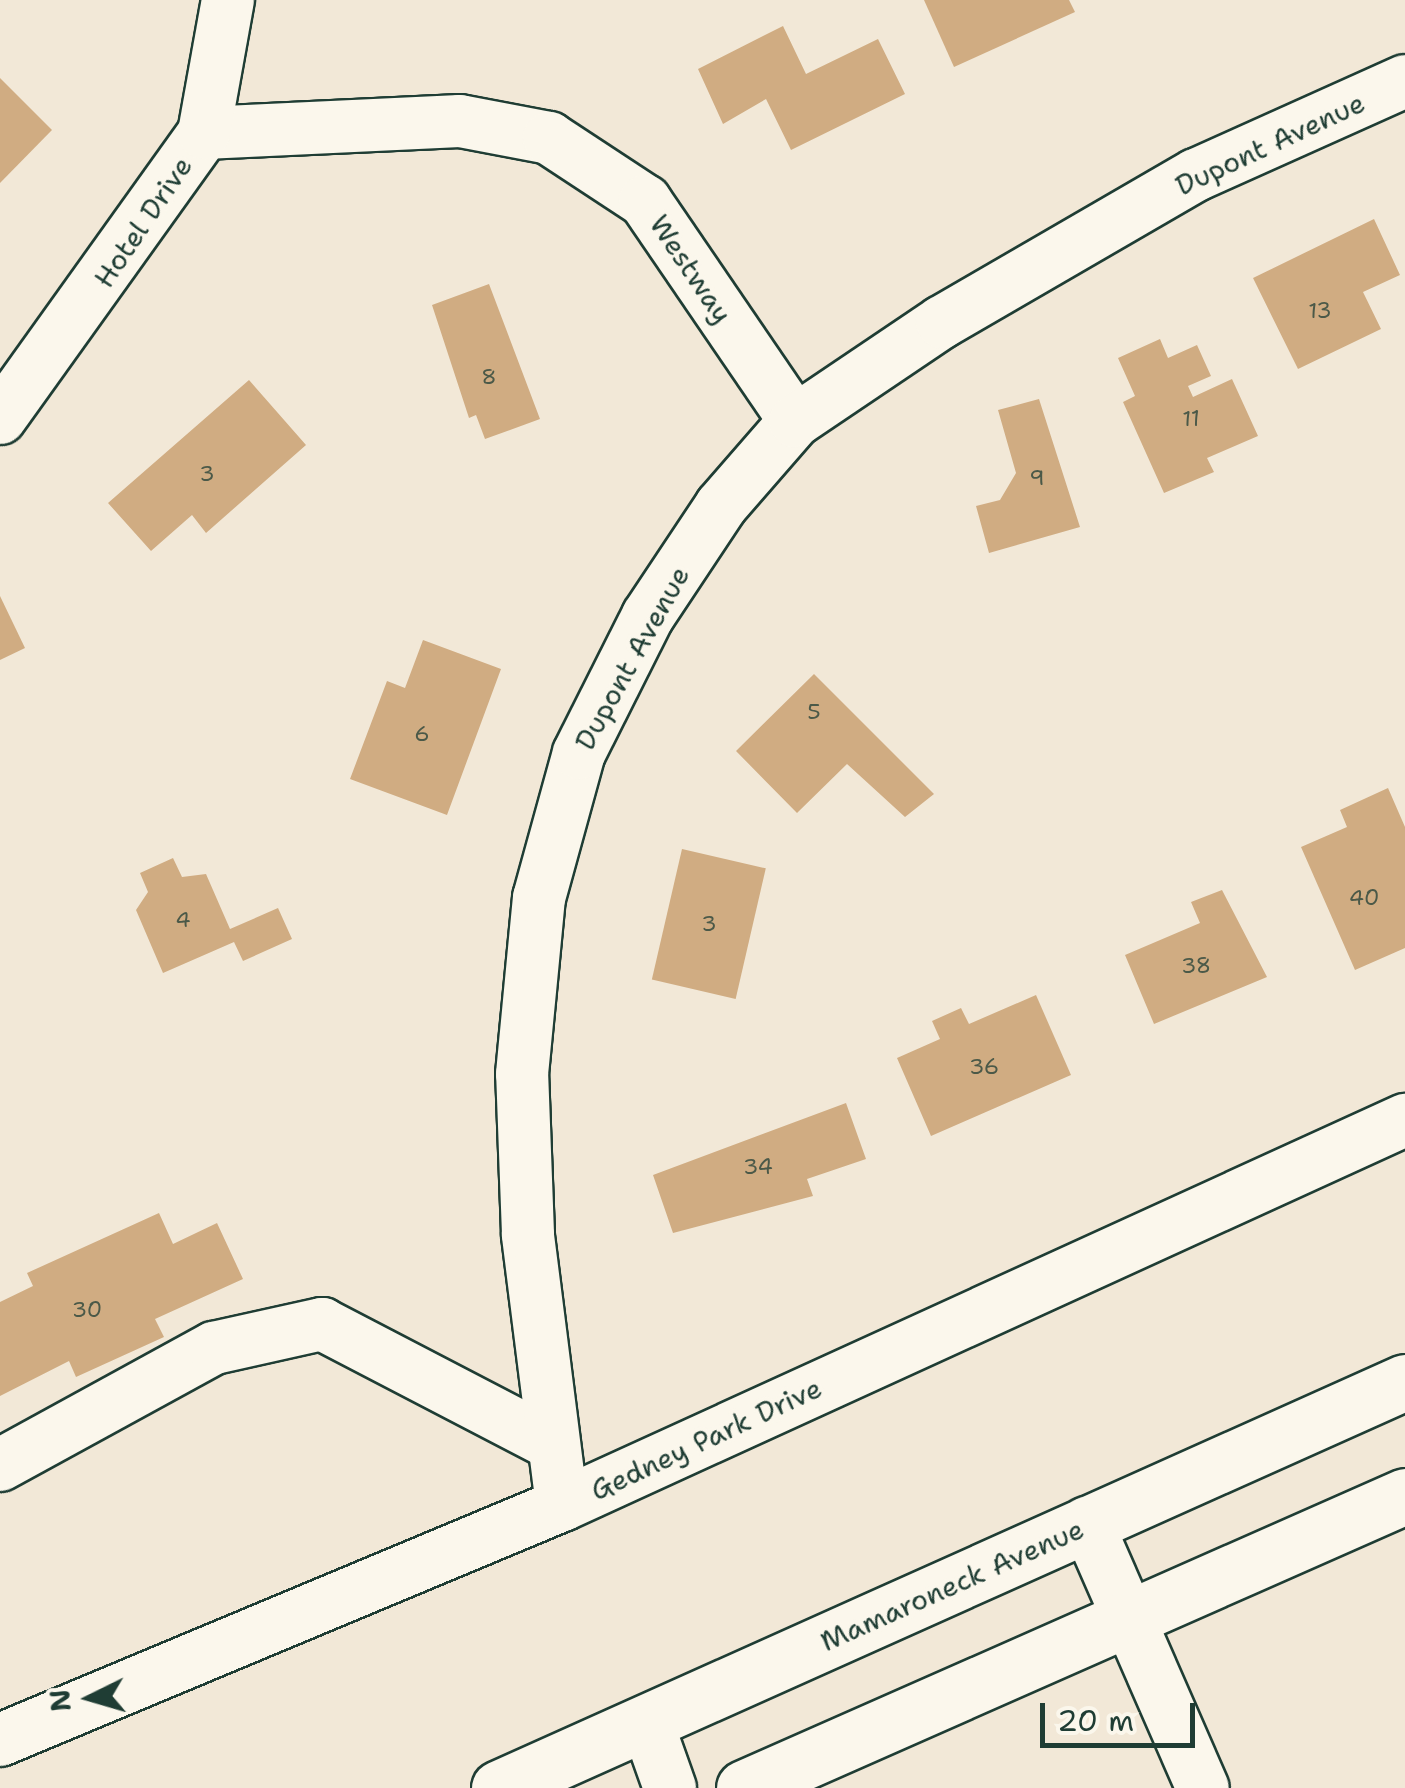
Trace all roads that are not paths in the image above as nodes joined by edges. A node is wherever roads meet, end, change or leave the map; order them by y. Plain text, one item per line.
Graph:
1 (228, 0) edge
2 (1405, 81) edge
3 (204, 134) junction
4 (0, 418) edge
5 (795, 422) junction
6 (1405, 1120) edge
7 (1405, 1382) edge
8 (553, 1444) junction
9 (0, 1465) edge
10 (1405, 1496) edge
11 (562, 1505) junction
12 (1087, 1523) junction
13 (1128, 1616) junction
14 (647, 1724) junction
15 (0, 1740) edge
16 (499, 1788) edge
17 (670, 1788) edge
18 (744, 1788) edge
19 (1203, 1788) edge

1 - 3 street, Hotel Drive
2 - 5 street, Dupont Avenue
3 - 4 street, Hotel Drive
3 - 5 street, Westway
5 - 8 street, Dupont Avenue
6 - 11 street, Gedney Park Drive
7 - 12 main road, Mamaroneck Avenue
8 - 9 street
8 - 11 street, Dupont Avenue
10 - 13 main road
11 - 15 street, Gedney Park Drive
12 - 13 street
12 - 14 main road, Mamaroneck Avenue
13 - 18 main road
13 - 19 street
14 - 16 main road, Mamaroneck Avenue
14 - 17 street

